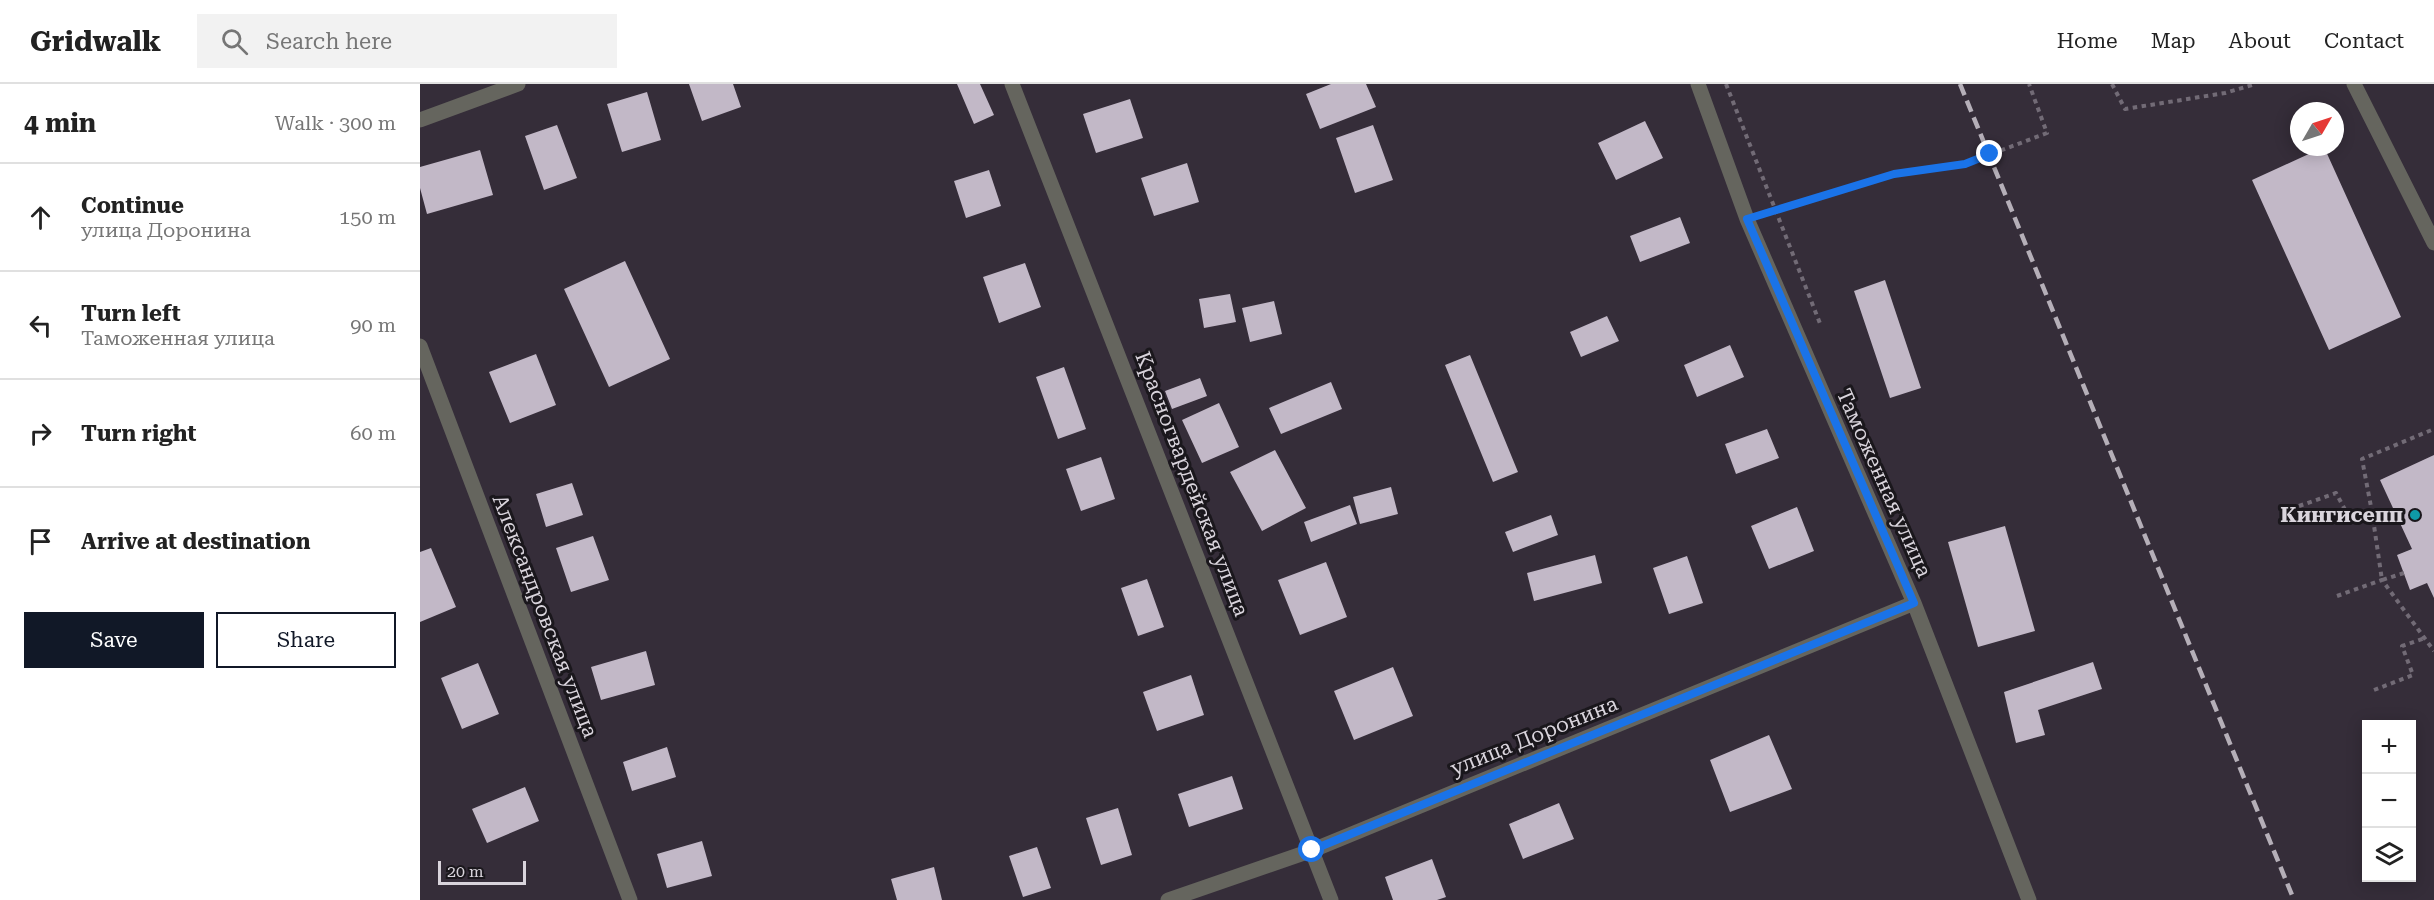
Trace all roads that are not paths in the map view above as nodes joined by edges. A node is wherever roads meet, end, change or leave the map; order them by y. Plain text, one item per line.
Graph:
1 (519, 84) edge
2 (1012, 84) edge
3 (1698, 84) edge
4 (2354, 84) edge
5 (420, 120) edge
6 (2434, 243) edge
7 (420, 346) edge
8 (1914, 603) junction
9 (1312, 850) junction
10 (630, 900) edge
11 (1168, 900) edge
12 (1331, 900) edge
13 (2029, 900) edge

1 - 5 street
2 - 9 street, Красногвардейская улица
3 - 8 street, Таможенная улица
4 - 6 street
7 - 10 street, Александровская улица
8 - 9 street, улица Доронина
8 - 13 street, Таможенная улица
9 - 11 street, улица Доронина
9 - 12 street, Красногвардейская улица

